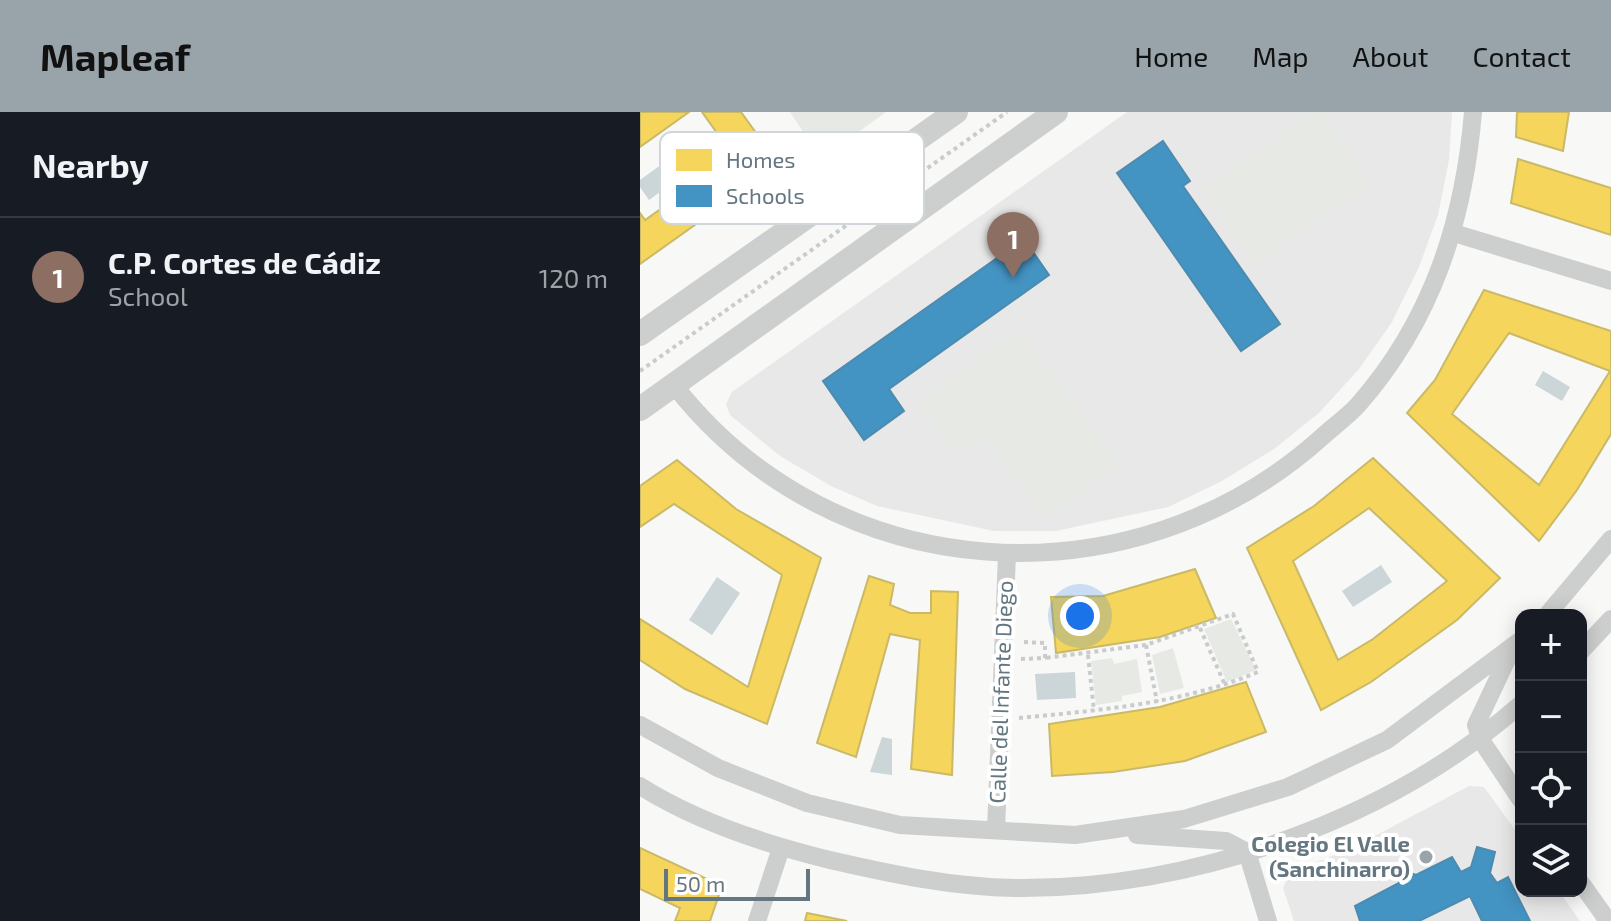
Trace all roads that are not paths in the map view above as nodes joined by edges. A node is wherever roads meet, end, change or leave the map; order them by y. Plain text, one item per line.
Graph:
1 (956, 112) edge
2 (1056, 112) edge
3 (1473, 112) edge
4 (924, 134) edge
5 (924, 206) edge
6 (797, 224) edge
7 (899, 224) edge
8 (1454, 233) junction
9 (1611, 281) edge
10 (640, 334) edge
11 (674, 385) junction
12 (640, 409) edge
13 (1611, 539) edge
14 (1007, 554) junction
15 (1552, 609) edge
16 (1611, 619) edge
17 (1515, 645) edge
18 (1587, 645) edge
19 (1515, 648) edge
20 (1515, 709) edge
21 (640, 725) edge
22 (1481, 740) junction
23 (640, 786) edge
24 (1515, 791) edge
25 (996, 830) junction
26 (1075, 835) junction
27 (781, 848) junction
28 (1247, 852) junction
29 (1587, 891) edge
30 (757, 921) edge
31 (1268, 921) edge
32 (1608, 921) edge

1 - 4 street
2 - 5 street
3 - 8 street
6 - 10 street
7 - 11 street
8 - 9 street
8 - 14 street
11 - 12 street
11 - 14 street
13 - 15 street
14 - 25 street, Calle del Infante Diego
16 - 18 street
17 - 26 street
19 - 22 street
20 - 22 street
21 - 25 street
22 - 24 street
22 - 28 street
23 - 27 street
25 - 26 street
26 - 28 street
27 - 28 street
27 - 30 street
28 - 31 street
29 - 32 street

